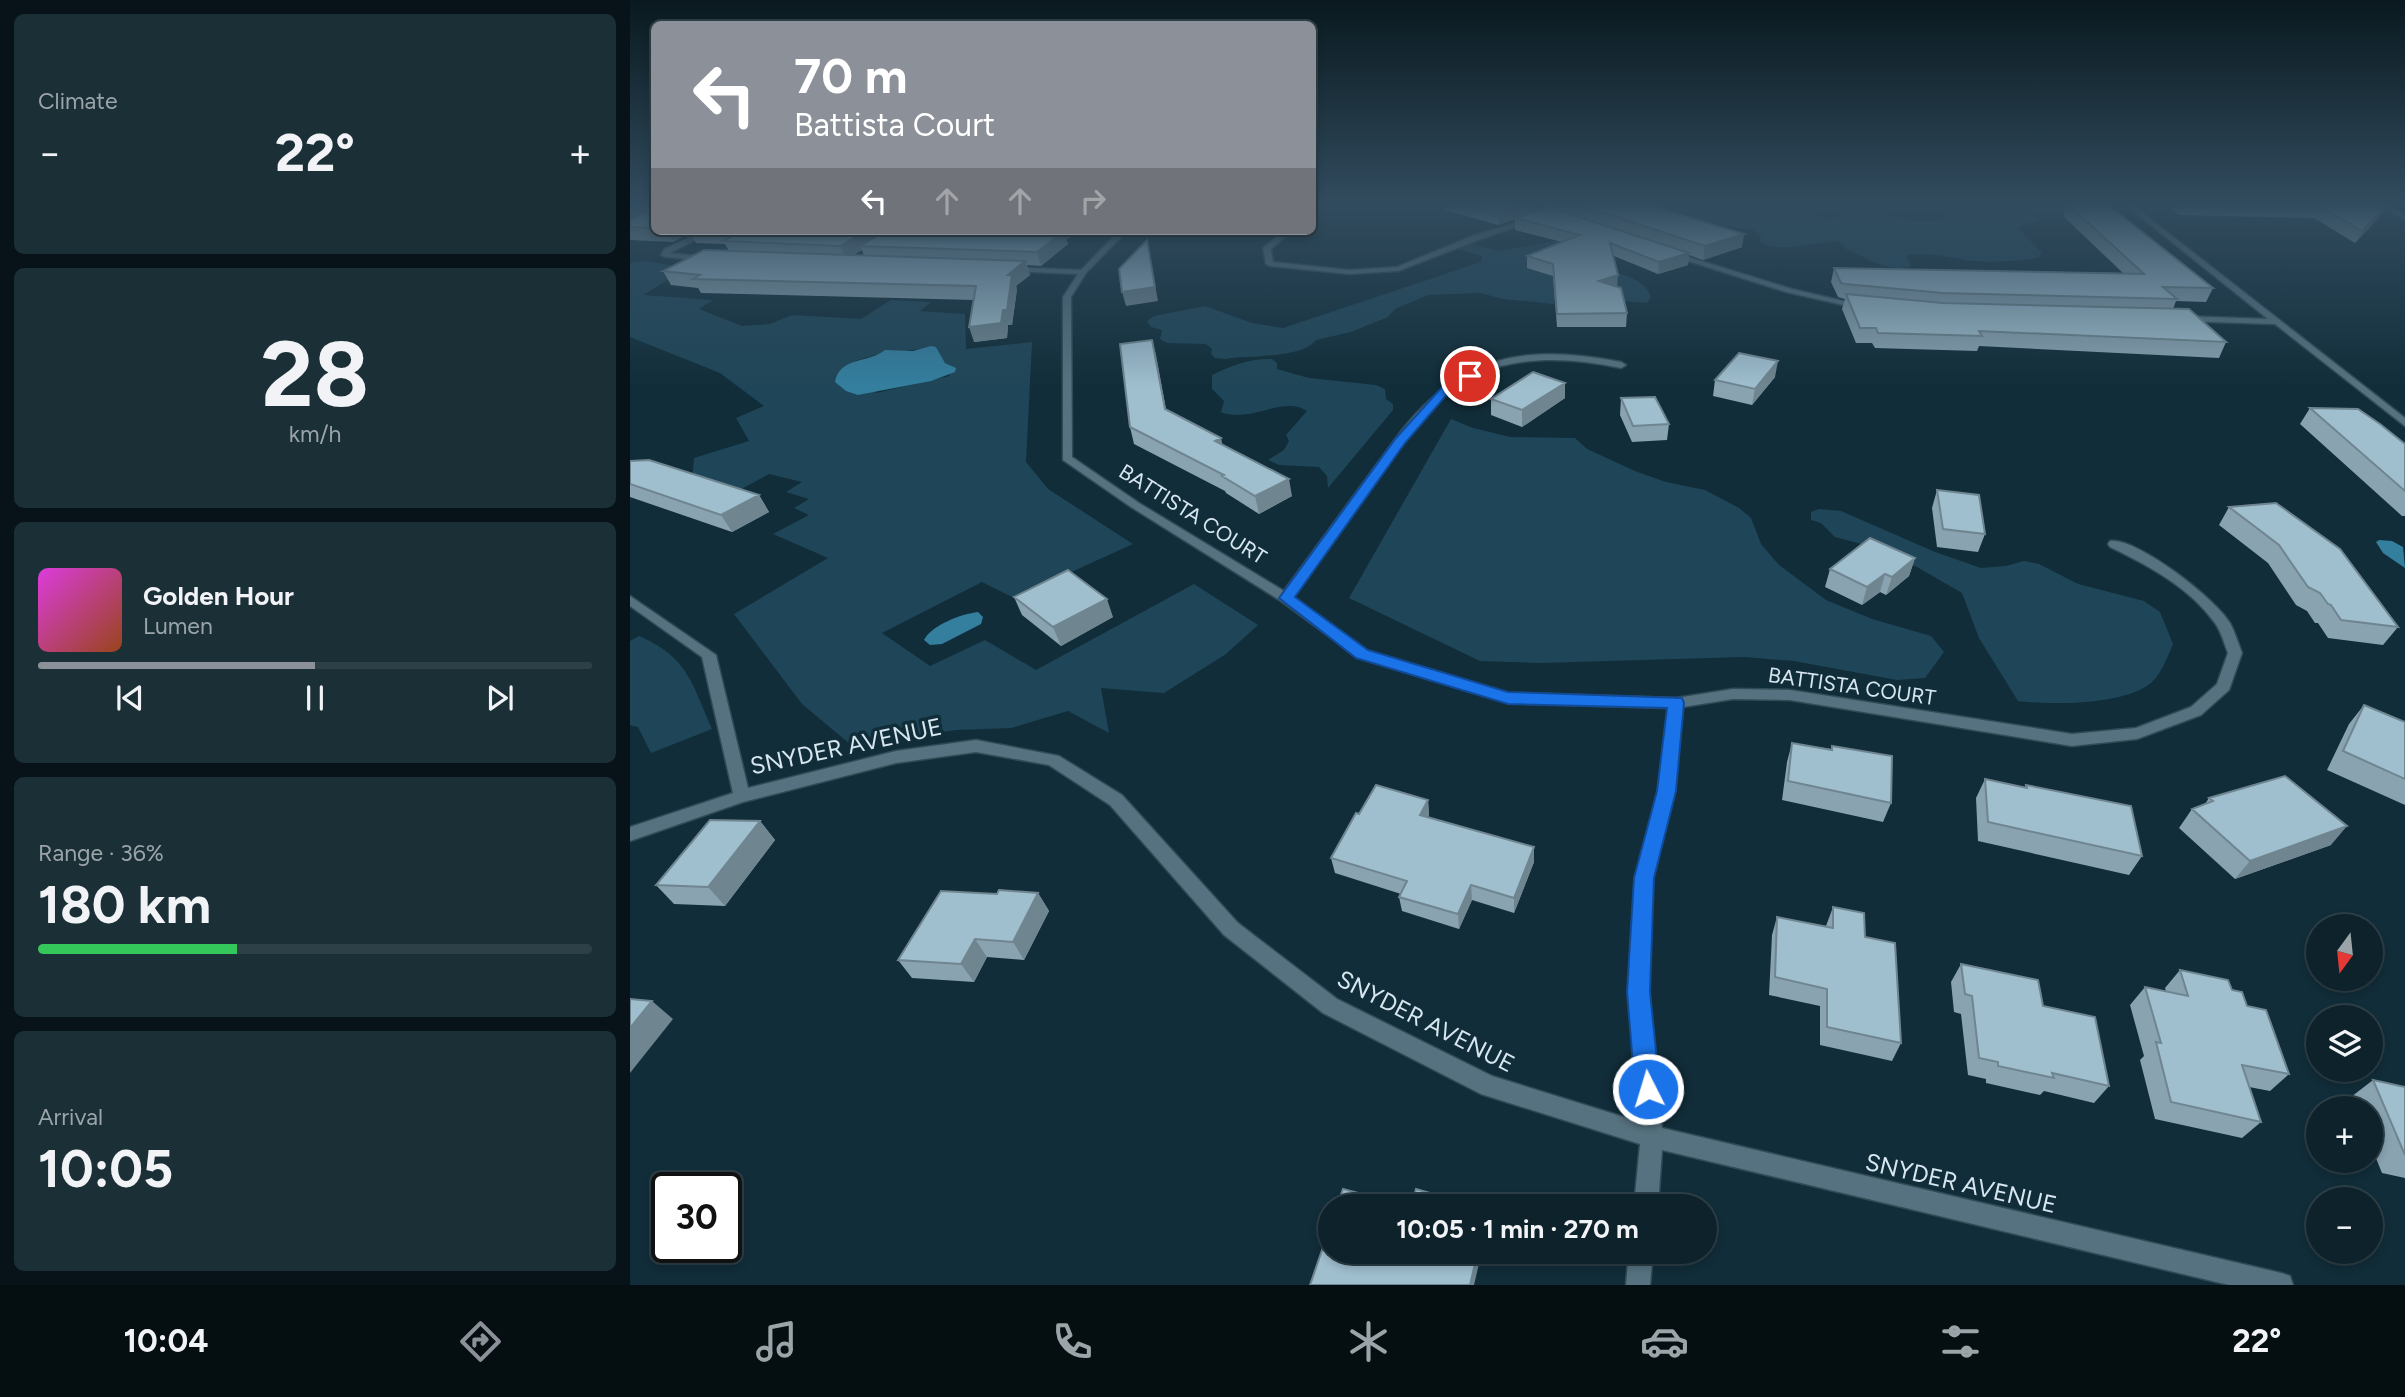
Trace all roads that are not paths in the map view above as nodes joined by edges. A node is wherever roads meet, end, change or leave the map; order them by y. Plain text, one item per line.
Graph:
1 (1088, 267) edge
2 (1299, 267) edge
3 (1403, 267) edge
4 (1712, 267) edge
5 (2208, 267) edge
6 (1000, 269) edge
7 (1083, 272) junction
8 (1873, 307) edge
9 (2169, 319) edge
10 (2278, 322) junction
11 (1621, 365) dead end
12 (2405, 423) edge
13 (2114, 544) dead end
14 (1286, 598) junction
15 (630, 600) edge
16 (1676, 703) junction
17 (742, 796) junction
18 (630, 834) edge
19 (1652, 1137) junction
20 (1647, 1194) edge
21 (1640, 1264) edge
22 (1638, 1285) edge
23 (2281, 1285) edge

1 - 7 street, BATTISTA COURT
2 - 3 street
4 - 8 street
5 - 10 street
6 - 7 street
7 - 14 street, BATTISTA COURT
9 - 10 street
10 - 12 street
11 - 14 street
13 - 16 street, BATTISTA COURT
14 - 16 street, BATTISTA COURT
15 - 17 street
16 - 19 street
17 - 18 street, SNYDER AVENUE
17 - 19 street, SNYDER AVENUE
19 - 20 street
19 - 23 street, SNYDER AVENUE
21 - 22 street

